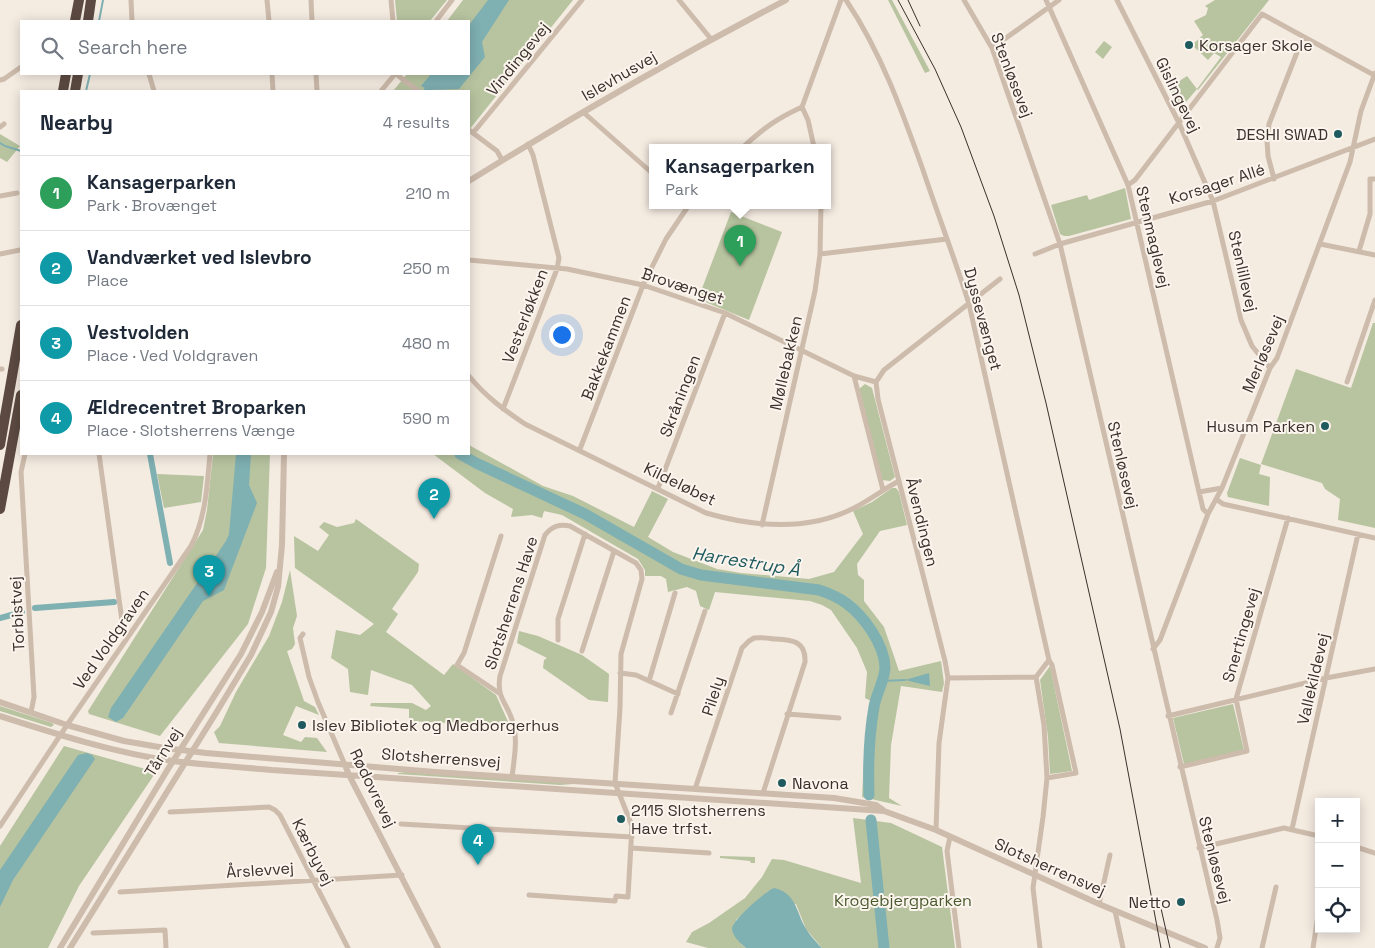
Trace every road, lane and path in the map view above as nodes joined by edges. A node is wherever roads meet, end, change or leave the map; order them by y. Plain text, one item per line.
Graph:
1 (79, 0) edge
2 (92, 0) edge
3 (132, 0) edge
4 (267, 0) edge
5 (311, 0) edge
6 (391, 0) edge
7 (452, 0) edge
8 (582, 0) edge
9 (679, 0) edge
10 (786, 0) edge
11 (842, 0) edge
12 (846, 0) edge
13 (964, 0) edge
14 (1046, 0) edge
15 (1059, 0) edge
16 (1117, 0) edge
17 (1050, 6) junction
18 (75, 20) edge
19 (88, 20) edge
20 (132, 20) edge
21 (269, 20) edge
22 (312, 20) edge
23 (393, 20) edge
24 (437, 20) edge
25 (1303, 37) junction
26 (711, 39) junction
27 (992, 48) junction
28 (20, 68) edge
29 (1375, 74) edge
30 (66, 75) edge
31 (78, 75) edge
32 (149, 75) edge
33 (272, 75) edge
34 (316, 75) edge
35 (395, 75) edge
36 (397, 75) edge
37 (0, 80) edge
38 (63, 90) edge
39 (75, 90) edge
40 (154, 90) edge
41 (274, 90) edge
42 (317, 90) edge
43 (382, 90) edge
44 (416, 90) edge
45 (802, 107) junction
46 (583, 112) junction
47 (1178, 123) junction
48 (471, 131) edge
49 (1375, 139) edge
50 (528, 144) junction
51 (746, 144) edge
52 (813, 144) edge
53 (1353, 149) junction
54 (502, 160) junction
55 (649, 170) edge
56 (1274, 179) junction
57 (1375, 179) edge
58 (470, 180) edge
59 (1128, 185) junction
60 (17, 193) dead end
61 (0, 196) edge
62 (1213, 202) junction
63 (686, 209) edge
64 (821, 209) edge
65 (1137, 223) junction
66 (947, 239) junction
67 (1060, 244) junction
68 (1320, 244) junction
69 (20, 250) dead end
70 (1359, 251) junction
71 (0, 254) edge
72 (820, 254) junction
73 (1035, 254) dead end
74 (1375, 255) edge
75 (470, 260) edge
76 (557, 269) junction
77 (1000, 279) dead end
78 (644, 285) junction
79 (1375, 300) edge
80 (969, 304) junction
81 (725, 313) junction
82 (20, 330) edge
83 (802, 350) junction
84 (1270, 368) junction
85 (854, 376) junction
86 (470, 377) edge
87 (876, 382) junction
88 (1347, 382) dead end
89 (20, 400) edge
90 (503, 409) junction
91 (0, 445) edge
92 (580, 449) junction
93 (25, 455) edge
94 (99, 455) edge
95 (210, 455) edge
96 (284, 455) edge
97 (899, 481) junction
98 (658, 488) junction
99 (1222, 488) junction
100 (883, 490) junction
101 (1199, 492) junction
102 (1216, 499) junction
103 (0, 509) edge
104 (1208, 514) junction
105 (1288, 518) junction
106 (762, 524) junction
107 (585, 534) junction
108 (1358, 534) junction
109 (501, 536) dead end
110 (1375, 538) edge
111 (614, 551) junction
112 (280, 567) junction
113 (675, 593) dead end
114 (705, 611) dead end
115 (123, 628) dead end
116 (303, 634) dead end
117 (558, 640) dead end
118 (1153, 649) junction
119 (582, 651) dead end
120 (1048, 660) junction
121 (1375, 669) edge
122 (620, 673) junction
123 (1036, 677) junction
124 (948, 678) junction
125 (1326, 678) junction
126 (649, 680) junction
127 (499, 693) junction
128 (678, 694) junction
129 (1236, 699) junction
130 (0, 702) edge
131 (31, 712) junction
132 (671, 713) dead end
133 (787, 714) junction
134 (0, 716) edge
135 (1168, 716) junction
136 (839, 718) dead end
137 (67, 725) junction
138 (60, 735) junction
139 (180, 750) junction
140 (193, 752) junction
141 (173, 760) junction
142 (186, 762) junction
143 (346, 765) junction
144 (1180, 767) junction
145 (349, 775) junction
146 (512, 777) junction
147 (1047, 778) junction
148 (615, 783) junction
149 (696, 789) junction
150 (762, 793) junction
151 (619, 794) junction
152 (884, 811) junction
153 (170, 812) dead end
154 (401, 824) dead end
155 (0, 826) edge
156 (1292, 829) junction
157 (936, 830) junction
158 (1315, 835) edge
159 (632, 837) junction
160 (950, 837) junction
161 (631, 848) junction
162 (1199, 848) junction
163 (1360, 848) edge
164 (709, 853) dead end
165 (1375, 853) edge
166 (1110, 855) dead end
167 (402, 875) junction
168 (1035, 875) junction
169 (312, 879) junction
170 (1276, 887) dead end
171 (120, 892) dead end
172 (529, 896) dead end
173 (1099, 904) junction
174 (1115, 911) junction
175 (93, 933) dead end
176 (1315, 933) edge
177 (60, 948) edge
178 (70, 948) edge
179 (166, 948) edge
180 (348, 948) edge
181 (438, 948) edge
182 (959, 948) edge
183 (1040, 948) edge
184 (1123, 948) edge
185 (1205, 948) edge
186 (1217, 948) edge
187 (1262, 948) edge
188 (1313, 948) edge

1 - 18 highway
2 - 19 highway
3 - 20 street
4 - 21 street
5 - 22 street
6 - 23 street
7 - 24 street
8 - 48 street, Vindingevej
9 - 26 street
10 - 26 street, Islevhusvej
11 - 45 street
12 - 66 street, Dyssevænget
13 - 27 street, Stenløsevej
14 - 17 street, Stenmaglevej
15 - 17 street
16 - 47 street, Gislingevej
17 - 27 street
17 - 59 street, Stenmaglevej
25 - 29 street
25 - 47 street
25 - 56 street
26 - 46 street, Islevhusvej
27 - 67 street, Stenløsevej
28 - 37 street
29 - 53 street, Merløsevej
30 - 38 highway
31 - 39 highway
32 - 40 street
33 - 41 street
34 - 42 street
35 - 43 street
36 - 44 street
45 - 51 street
45 - 52 street
46 - 50 street, Islevhusvej
46 - 55 street
47 - 59 street
47 - 62 street, Gislingevej
48 - 54 street
49 - 53 street, Korsager Allé
50 - 54 street, Islevhusvej
50 - 76 street, Vesterløkken
53 - 56 street, Korsager Allé
53 - 68 street, Merløsevej
54 - 58 street, Islevhusvej
56 - 62 street, Korsager Allé
57 - 70 street
59 - 65 street, Stenmaglevej
60 - 61 street
62 - 65 street, Korsager Allé
62 - 84 street, Stenlillevej
63 - 78 street, Bakkekammen
64 - 72 street, Møllebakken
65 - 67 street, Korsager Allé
65 - 101 street, Stenmaglevej
66 - 72 street
66 - 80 street, Dyssevænget
67 - 73 street, Korsager Allé
67 - 118 street, Stenløsevej
68 - 70 street
68 - 84 street, Merløsevej
69 - 71 street
70 - 74 street
72 - 83 street, Møllebakken
75 - 76 street, Brovænget
76 - 78 street, Brovænget
76 - 90 street, Vesterløkken
77 - 80 street
78 - 81 street, Brovænget
78 - 92 street, Bakkekammen
79 - 88 street
80 - 87 street
80 - 120 street, Dyssevænget
81 - 83 street, Brovænget
81 - 98 street, Skråningen
82 - 91 highway
83 - 85 street, Brovænget
83 - 106 street, Møllebakken
84 - 99 street, Merløsevej
85 - 87 street, Brovænget
85 - 100 street, Åvendingen
86 - 90 street, Kildeløbet
87 - 97 street, Åvendingen
89 - 103 highway
90 - 92 street, Kildeløbet
92 - 98 street, Kildeløbet
93 - 131 street, Torbistvej
94 - 115 street
95 - 137 street, Ved Voldgraven
96 - 112 street, Tårnvej
97 - 100 street, Kildeløbet
97 - 124 street, Åvendingen
98 - 106 street, Kildeløbet
99 - 101 street
99 - 102 street, Merløsevej
100 - 106 street, Kildeløbet
101 - 104 street, Stenmaglevej
102 - 104 street, Merløsevej
102 - 105 street
104 - 118 street, Merløsevej
105 - 108 street
105 - 129 street, Snertingevej
107 - 111 street, Slotsherrens Have
107 - 117 street
107 - 127 street, Slotsherrens Have
108 - 110 street
108 - 125 street, Vallekildevej
109 - 127 street, Slotsherrens Have
111 - 119 street
111 - 122 street, Slotsherrens Have
112 - 139 street, Tårnvej
112 - 140 street, Tårnvej
113 - 126 street
114 - 128 street
116 - 143 street, Rødovrevej
118 - 135 street, Stenløsevej
120 - 123 street
120 - 147 street, Dyssevænget
121 - 125 street
122 - 126 street
122 - 148 street, Slotsherrens Have
123 - 124 street
123 - 147 street
124 - 157 street, Åvendingen
125 - 129 street
125 - 156 street, Vallekildevej
126 - 128 street
127 - 146 street, Slotsherrens Have
128 - 132 street
129 - 135 street
129 - 144 street, Snertingevej
130 - 131 street, Slotsherrensvej
131 - 137 street, Slotsherrensvej
133 - 136 street
133 - 149 street, Pilely
133 - 150 street
134 - 138 street, Slotsherrensvej
135 - 144 street, Stenløsevej
137 - 138 street, Ved Voldgraven
137 - 139 street, Slotsherrensvej
138 - 141 street, Slotsherrensvej
138 - 155 street, Ved Voldgraven
139 - 140 street, Slotsherrensvej
139 - 141 street, Tårnvej
140 - 142 street, Tårnvej
140 - 143 street, Slotsherrensvej
141 - 142 street, Slotsherrensvej
141 - 177 street, Tårnvej
142 - 145 street, Slotsherrensvej
142 - 178 street, Tårnvej
143 - 145 street, Rødovrevej
143 - 146 street, Slotsherrensvej
144 - 162 street, Stenløsevej
145 - 151 street, Slotsherrensvej
145 - 167 street, Rødovrevej
146 - 148 street, Slotsherrensvej
147 - 168 street
148 - 149 street, Slotsherrensvej
148 - 151 street
149 - 150 street, Slotsherrensvej
150 - 152 street, Slotsherrensvej
151 - 152 street, Slotsherrensvej
151 - 159 street
152 - 157 street, Slotsherrensvej
153 - 169 street, Kærbyvej
154 - 159 street
156 - 158 street
156 - 162 street
157 - 160 street, Slotsherrensvej
159 - 161 street
160 - 168 street, Slotsherrensvej
160 - 182 street
161 - 164 street
161 - 172 street
162 - 186 street, Stenløsevej
163 - 165 street
166 - 173 street
167 - 169 street, Årslevvej
167 - 181 street, Rødovrevej
168 - 173 street, Slotsherrensvej
168 - 183 street
169 - 171 street, Årslevvej
169 - 180 street, Kærbyvej
170 - 187 street
173 - 174 street, Slotsherrensvej
174 - 184 street
174 - 185 street, Slotsherrensvej
175 - 179 street
176 - 188 street

